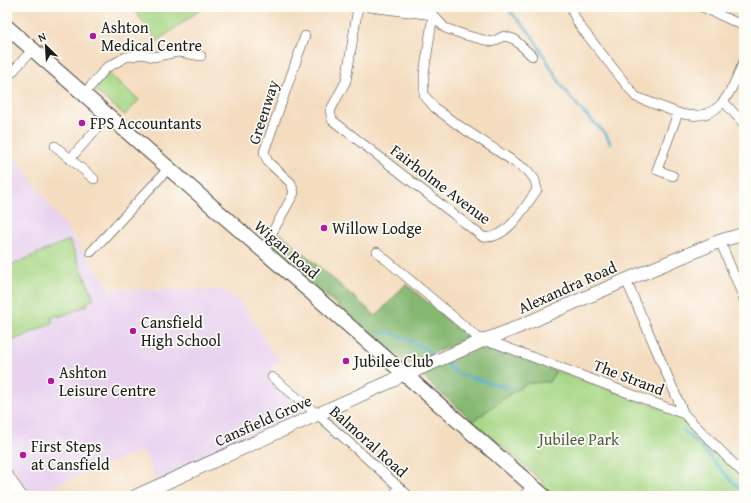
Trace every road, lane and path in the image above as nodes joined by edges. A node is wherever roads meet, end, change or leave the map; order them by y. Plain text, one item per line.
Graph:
1 (358, 7) edge
2 (369, 7) edge
3 (572, 7) edge
4 (702, 7) edge
5 (433, 15) junction
6 (744, 26) edge
7 (7, 27) edge
8 (305, 36) dead end
9 (32, 50) junction
10 (525, 50) junction
11 (201, 56) dead end
12 (532, 56) dead end
13 (519, 57) dead end
14 (744, 61) edge
15 (7, 78) edge
16 (84, 94) junction
17 (724, 102) junction
18 (678, 113) junction
19 (108, 116) junction
20 (744, 124) edge
21 (55, 146) dead end
22 (70, 159) junction
23 (168, 169) junction
24 (673, 176) dead end
25 (94, 179) dead end
26 (744, 234) edge
27 (720, 241) junction
28 (262, 251) junction
29 (91, 252) dead end
30 (377, 252) dead end
31 (626, 280) junction
32 (744, 299) edge
33 (482, 341) junction
34 (405, 375) junction
35 (272, 377) dead end
36 (317, 414) junction
37 (684, 414) junction
38 (744, 474) edge
39 (7, 477) edge
40 (399, 488) junction
41 (528, 491) edge
42 (140, 495) edge
43 (20, 496) edge
44 (392, 496) edge
45 (409, 496) edge
46 (544, 496) edge

1 - 5 street, Fairholme Avenue
2 - 5 street
3 - 18 street
4 - 6 street
5 - 10 street
7 - 9 main road, Wigan Road
8 - 28 street, Greenway
9 - 15 street
9 - 16 main road, Wigan Road
10 - 12 street
10 - 13 street
11 - 16 street
14 - 17 street
16 - 19 main road, Wigan Road
17 - 18 street
17 - 20 street
18 - 24 street
19 - 22 street
19 - 23 main road, Wigan Road
21 - 22 street
22 - 25 street
23 - 28 main road, Wigan Road
23 - 29 street
26 - 27 street, Alexandra Road
27 - 31 street, Alexandra Road
27 - 32 street
28 - 34 main road, Wigan Road
30 - 33 street
31 - 33 street, Alexandra Road
31 - 37 street
33 - 34 street, Alexandra Road
33 - 37 street, The Strand
34 - 36 street, Cansfield Grove
34 - 41 main road, Wigan Road
35 - 36 street, Balmoral Road
36 - 40 street, Balmoral Road
36 - 42 street, Cansfield Grove
37 - 38 street, The Strand
39 - 43 street
40 - 44 street
40 - 45 street, Balmoral Road
41 - 46 main road, Wigan Road

